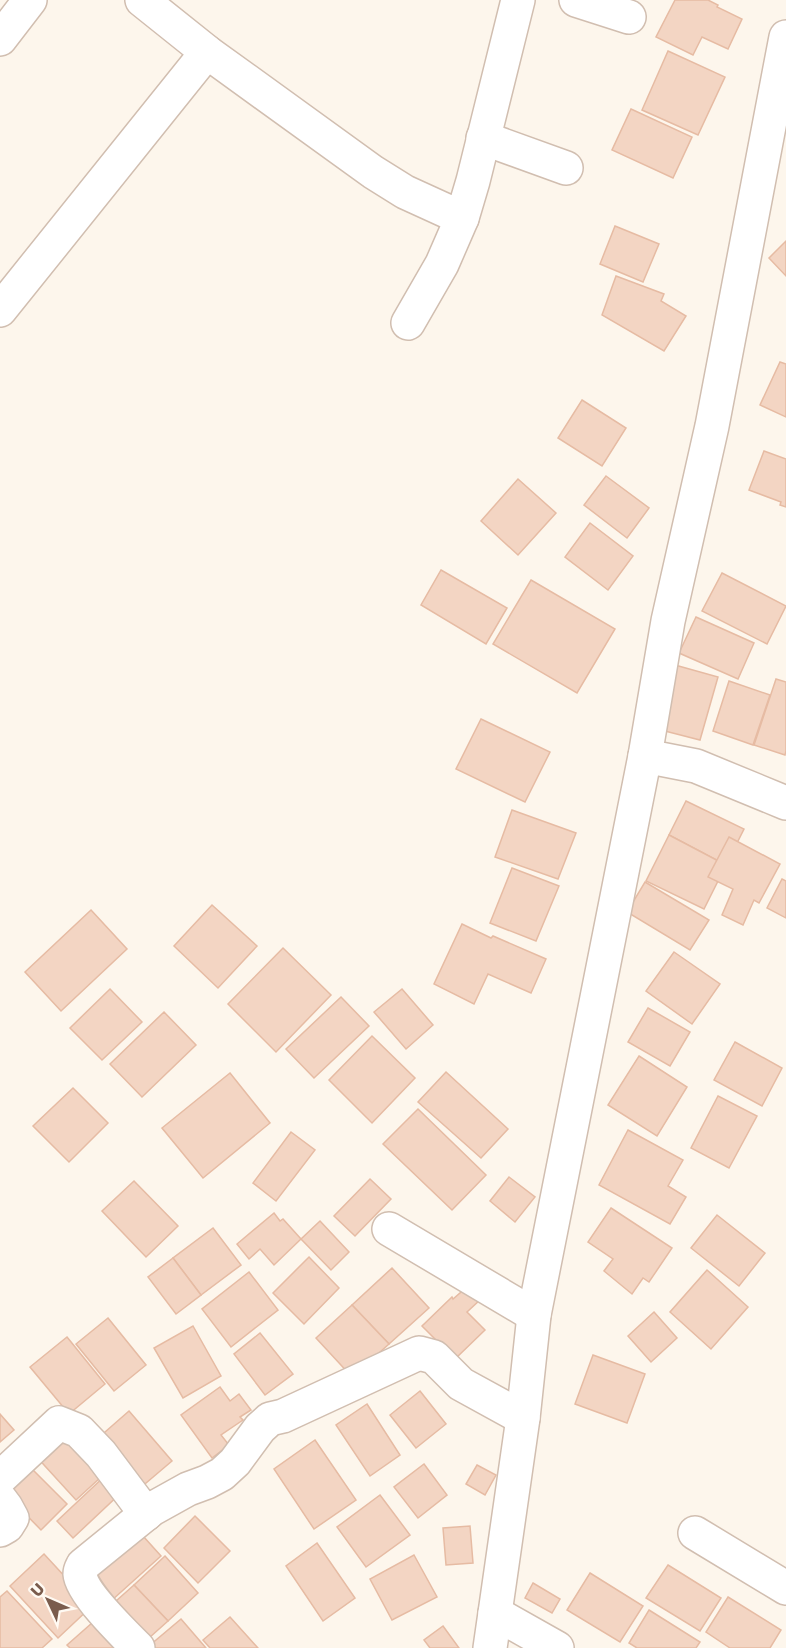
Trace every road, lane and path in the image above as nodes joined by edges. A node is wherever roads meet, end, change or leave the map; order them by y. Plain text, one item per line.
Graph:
1 (30, 0) edge
2 (142, 0) edge
3 (518, 0) edge
4 (576, 0) edge
5 (629, 17) dead end
6 (786, 37) edge
7 (0, 39) edge
8 (207, 52) junction
9 (483, 138) junction
10 (566, 168) dead end
11 (462, 218) junction
12 (0, 310) edge
13 (408, 323) dead end
14 (645, 756) junction
15 (786, 803) edge
16 (389, 1229) dead end
17 (534, 1315) junction
18 (523, 1418) junction
19 (0, 1478) edge
20 (0, 1499) edge
21 (146, 1514) junction
22 (0, 1530) edge
23 (695, 1533) dead end
24 (786, 1588) edge
25 (495, 1613) junction
26 (138, 1648) edge
27 (490, 1648) edge
28 (557, 1648) edge

1 - 7 street
2 - 8 street
3 - 9 street
4 - 5 street
6 - 14 street
8 - 11 street
8 - 12 street
9 - 10 street
9 - 11 street
11 - 13 street
14 - 15 street
14 - 17 street
16 - 17 street
17 - 18 street
18 - 21 street
18 - 25 street
19 - 21 street
20 - 22 street
21 - 26 street
23 - 24 street
25 - 27 street
25 - 28 street

